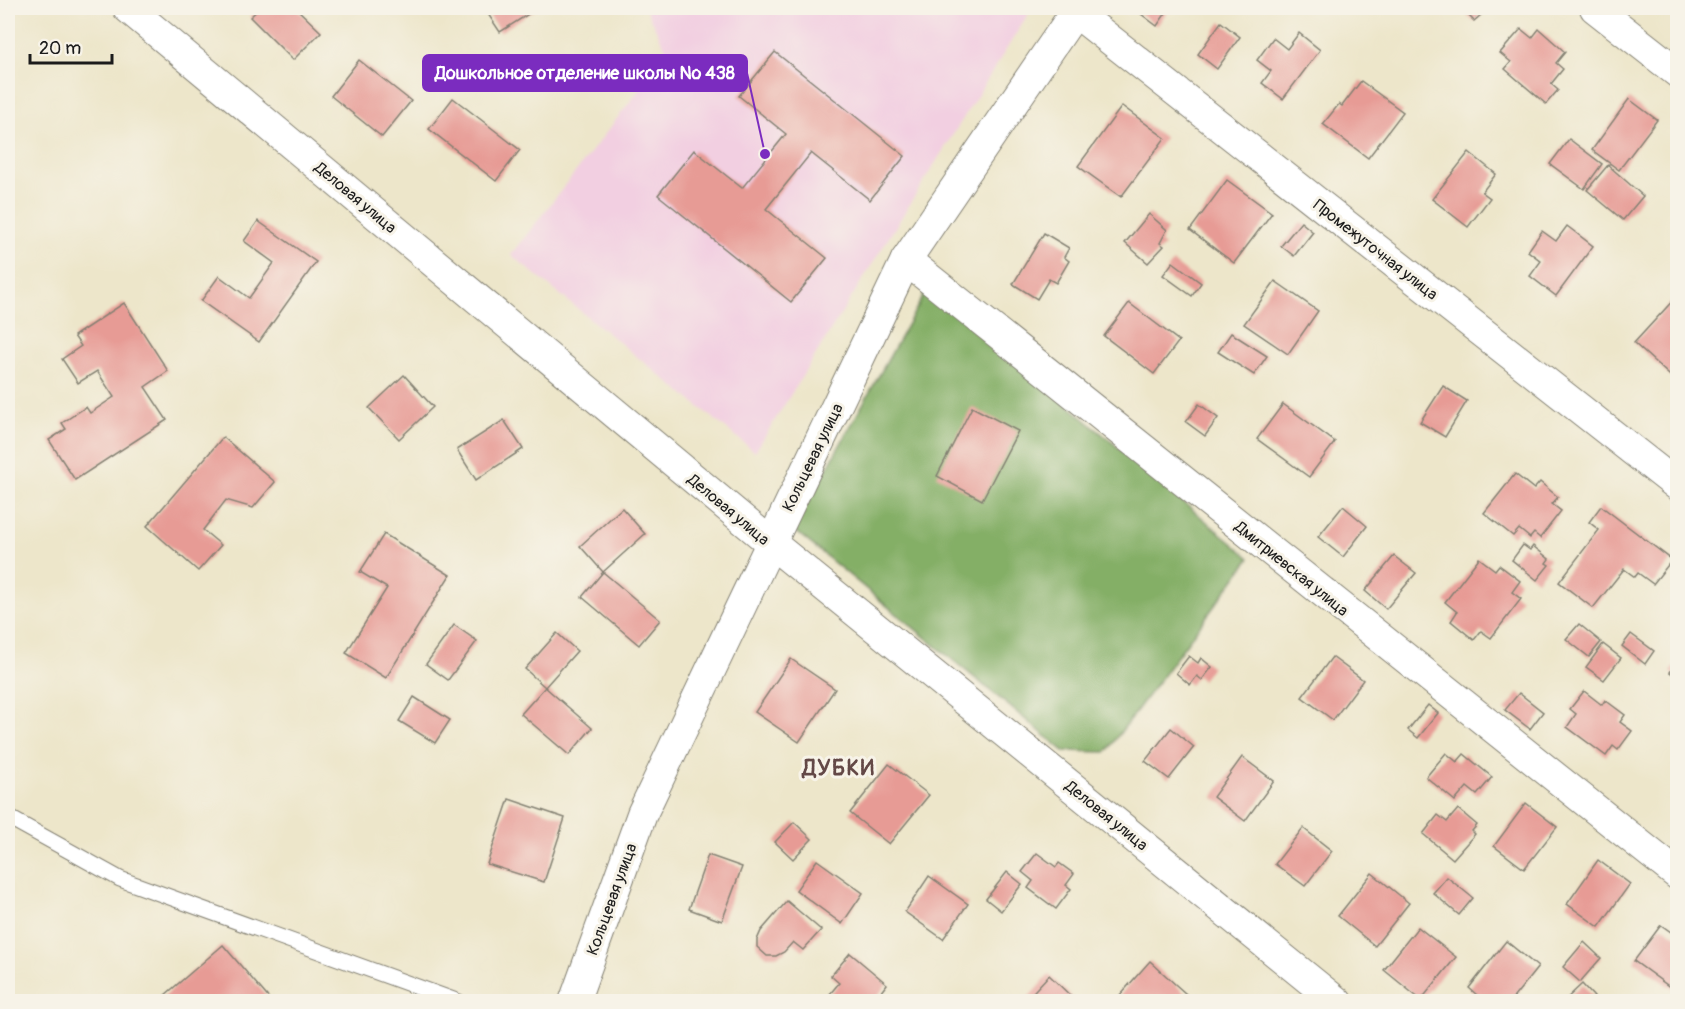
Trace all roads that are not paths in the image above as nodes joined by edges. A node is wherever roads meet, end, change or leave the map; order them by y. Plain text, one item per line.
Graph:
1 (128, 8) edge
2 (1595, 8) edge
3 (1077, 10) edge
4 (1677, 73) edge
5 (906, 260) junction
6 (1677, 486) edge
7 (771, 543) junction
8 (8, 817) edge
9 (1677, 875) edge
10 (459, 1002) edge
11 (574, 1002) edge
12 (1337, 1002) edge

1 - 7 street, Деловая улица
2 - 4 street
3 - 5 street, Кольцевая улица
3 - 6 street, Промежуточная улица
5 - 7 street, Кольцевая улица
5 - 9 street, Дмитриевская улица
7 - 11 street, Кольцевая улица
7 - 12 street, Деловая улица
8 - 10 lane

